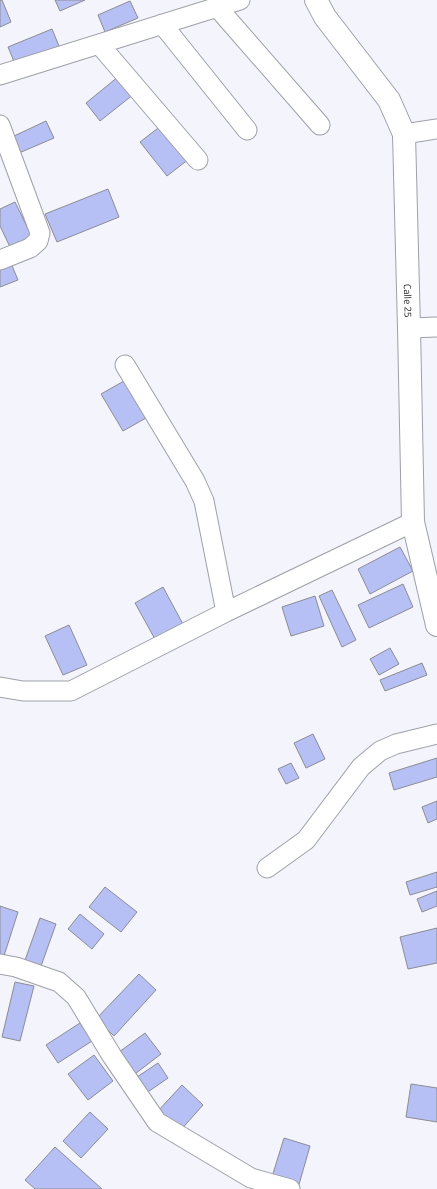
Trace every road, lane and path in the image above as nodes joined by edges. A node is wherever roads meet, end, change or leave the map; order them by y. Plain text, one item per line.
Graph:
1 (240, 0) edge
2 (316, 0) edge
3 (216, 7) junction
4 (162, 24) junction
5 (99, 44) junction
6 (0, 75) edge
7 (0, 125) edge
8 (320, 125) dead end
9 (437, 129) edge
10 (247, 130) dead end
11 (404, 134) junction
12 (198, 160) dead end
13 (0, 260) edge
14 (409, 328) junction
15 (437, 328) edge
16 (125, 365) dead end
17 (413, 522) junction
18 (226, 612) junction
19 (437, 625) edge
20 (0, 687) edge
21 (437, 734) edge
22 (267, 868) dead end
23 (0, 964) edge
24 (290, 1189) edge

1 - 3 street
2 - 11 street, Calle 25
3 - 4 street
3 - 8 street
4 - 5 street
4 - 10 street
5 - 6 street
5 - 12 street
7 - 13 street
9 - 11 street
11 - 14 street, Calle 25
14 - 15 street
14 - 17 street, Calle 25
16 - 18 street
17 - 18 street
17 - 19 street, Calle 25
18 - 20 street
21 - 22 street
23 - 24 street

